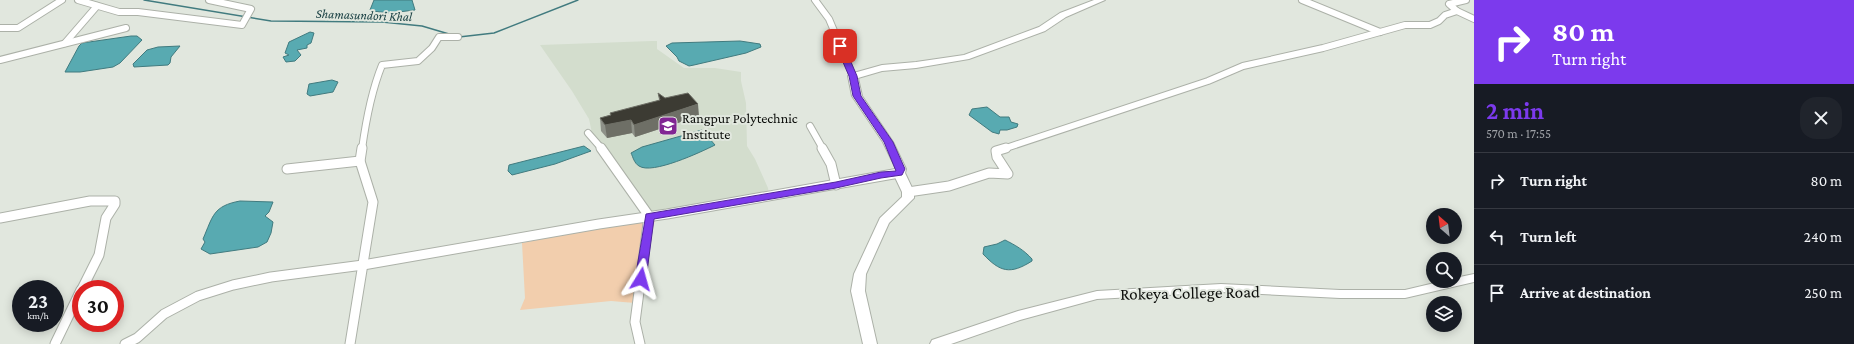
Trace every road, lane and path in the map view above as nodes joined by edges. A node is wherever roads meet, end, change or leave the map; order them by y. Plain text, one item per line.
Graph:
1 (62, 0) edge
2 (78, 0) edge
3 (209, 0) edge
4 (815, 0) edge
5 (1101, 0) edge
6 (1302, 0) edge
7 (1466, 0) edge
8 (97, 6) junction
9 (1458, 11) junction
10 (1474, 19) edge
11 (0, 28) edge
12 (126, 28) dead end
13 (1380, 32) junction
14 (458, 37) dead end
15 (64, 44) junction
16 (0, 60) edge
17 (853, 76) junction
18 (810, 126) dead end
19 (588, 133) dead end
20 (360, 161) junction
21 (287, 169) dead end
22 (899, 173) junction
23 (836, 185) junction
24 (908, 192) junction
25 (649, 216) junction
26 (0, 218) edge
27 (363, 265) junction
28 (1474, 278) edge
29 (86, 280) edge
30 (72, 306) edge
31 (55, 344) edge
32 (125, 344) edge
33 (350, 344) edge
34 (640, 344) edge
35 (870, 344) edge
36 (936, 344) edge

1 - 11 street
2 - 8 street
3 - 8 street
4 - 17 street
5 - 17 main road
6 - 13 street
7 - 9 street
8 - 15 street
9 - 10 street
9 - 13 street
12 - 15 street
13 - 24 street
14 - 20 street
15 - 16 street
17 - 22 main road
18 - 23 street
19 - 25 street
20 - 21 street
20 - 27 street
22 - 23 street
22 - 24 main road
23 - 25 street
24 - 35 main road
25 - 27 street
25 - 34 street
26 - 29 street
27 - 32 street
27 - 33 street
28 - 36 street, Rokeya College Road
30 - 31 street

